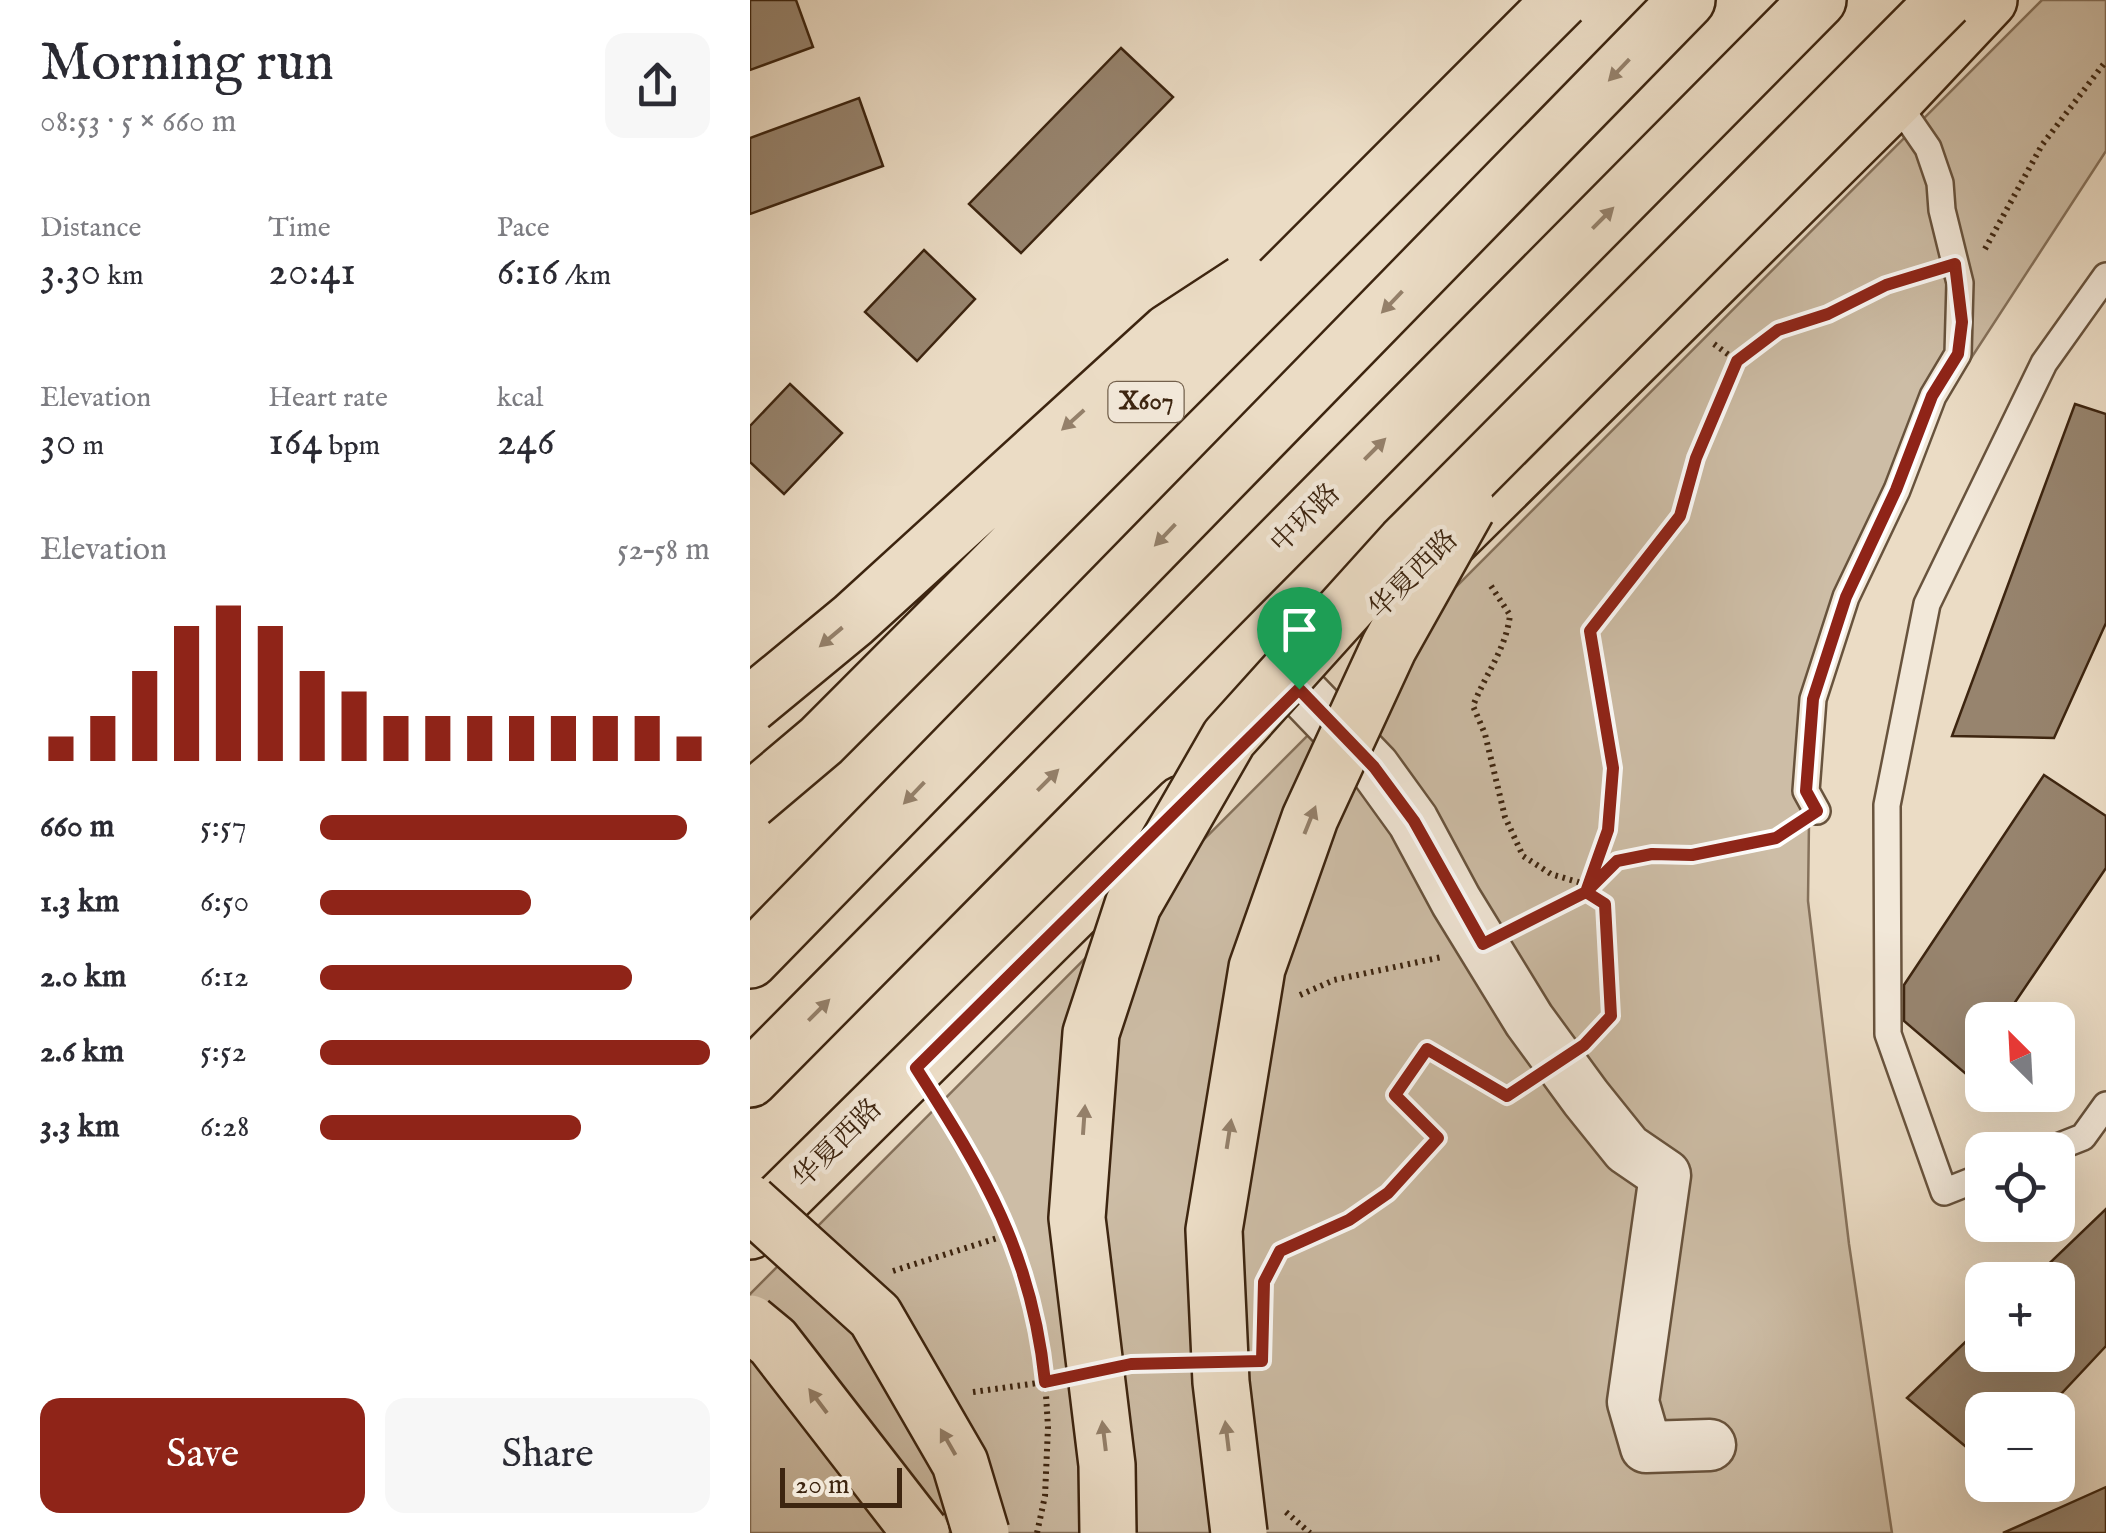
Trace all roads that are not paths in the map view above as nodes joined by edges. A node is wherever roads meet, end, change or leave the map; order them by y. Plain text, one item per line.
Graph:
1 (1542, 0) edge
2 (1561, 0) edge
3 (1687, 0) edge
4 (1818, 0) edge
5 (1945, 0) edge
6 (1989, 0) edge
7 (1895, 100) junction
8 (1346, 214) junction
9 (2106, 276) edge
10 (1500, 448) junction
11 (1299, 689) junction
12 (750, 705) edge
13 (750, 802) edge
14 (1817, 811) road end
15 (750, 960) edge
16 (750, 1079) edge
17 (2106, 1105) edge
18 (2075, 1140) edge
19 (1965, 1184) edge
20 (750, 1203) edge
21 (750, 1231) edge
22 (750, 1323) edge
23 (1710, 1445) dead end
24 (1261, 1521) edge
25 (920, 1533) edge
26 (982, 1533) edge
27 (1108, 1533) edge

1 - 13 main road, X607
2 - 8 main road, bridge
3 -> 15 main road
16 -> 4 main road, 中环路
5 - 10 main road, bridge
6 - 7 main road, 华夏西路
7 - 11 main road, 华夏西路
7 - 14 lane
8 -> 12 main road, bridge
8 - 13 main road, bridge
9 - 19 lane
24 -> 10 main road, bridge
27 -> 10 main road, bridge
11 - 21 main road, 华夏西路
11 - 23 street
17 - 18 lane
26 -> 20 main road, bridge
25 -> 22 main road, bridge

